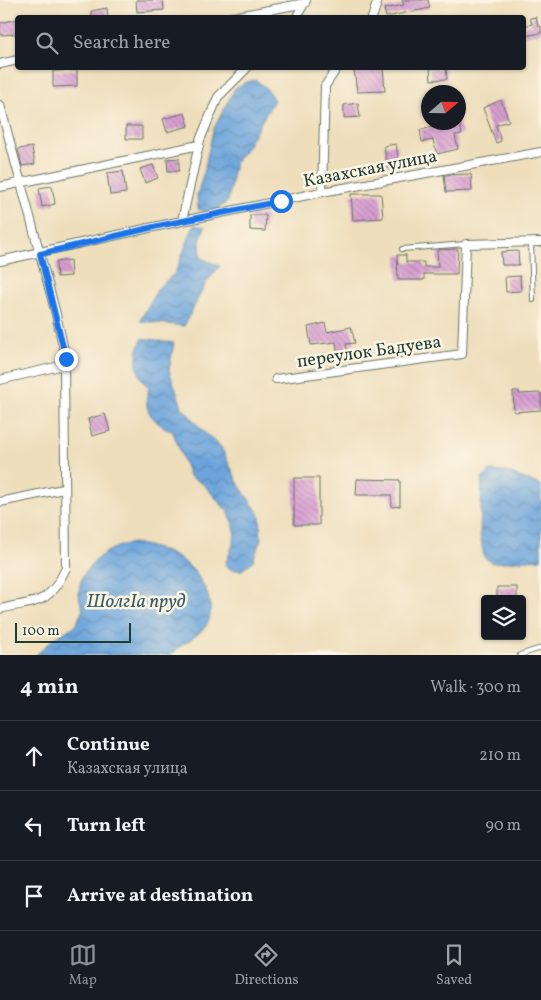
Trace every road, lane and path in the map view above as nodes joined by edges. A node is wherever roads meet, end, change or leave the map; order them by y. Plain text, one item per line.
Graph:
1 (378, 0) edge
2 (305, 1) edge
3 (242, 15) edge
4 (298, 15) edge
5 (373, 15) edge
6 (15, 61) edge
7 (0, 64) edge
8 (245, 70) edge
9 (336, 70) edge
10 (0, 105) edge
11 (199, 145) junction
12 (541, 152) edge
13 (19, 183) junction
14 (0, 187) edge
15 (322, 192) junction
16 (182, 221) junction
17 (531, 242) junction
18 (541, 242) edge
19 (466, 244) junction
20 (402, 249) dead end
21 (40, 254) junction
22 (0, 261) edge
23 (534, 300) dead end
24 (64, 365) junction
25 (276, 379) dead end
26 (0, 380) edge
27 (64, 489) junction
28 (0, 502) edge
29 (0, 609) edge
30 (541, 648) edge
31 (520, 655) edge

1 - 5 street
2 - 3 street
2 - 4 street
6 - 7 street
8 - 11 street
9 - 15 street
10 - 13 street
11 - 13 street
11 - 16 street
12 - 15 street, Казахская улица
13 - 14 street
13 - 21 street
15 - 16 street, Казахская улица
16 - 21 street, Казахская улица
17 - 18 street
17 - 19 street
17 - 23 lane
19 - 20 lane
19 - 25 street, переулок Бадуева
21 - 22 street, Казахская улица
21 - 24 street
24 - 26 street
24 - 27 street
27 - 28 street
27 - 29 street
30 - 31 lane

